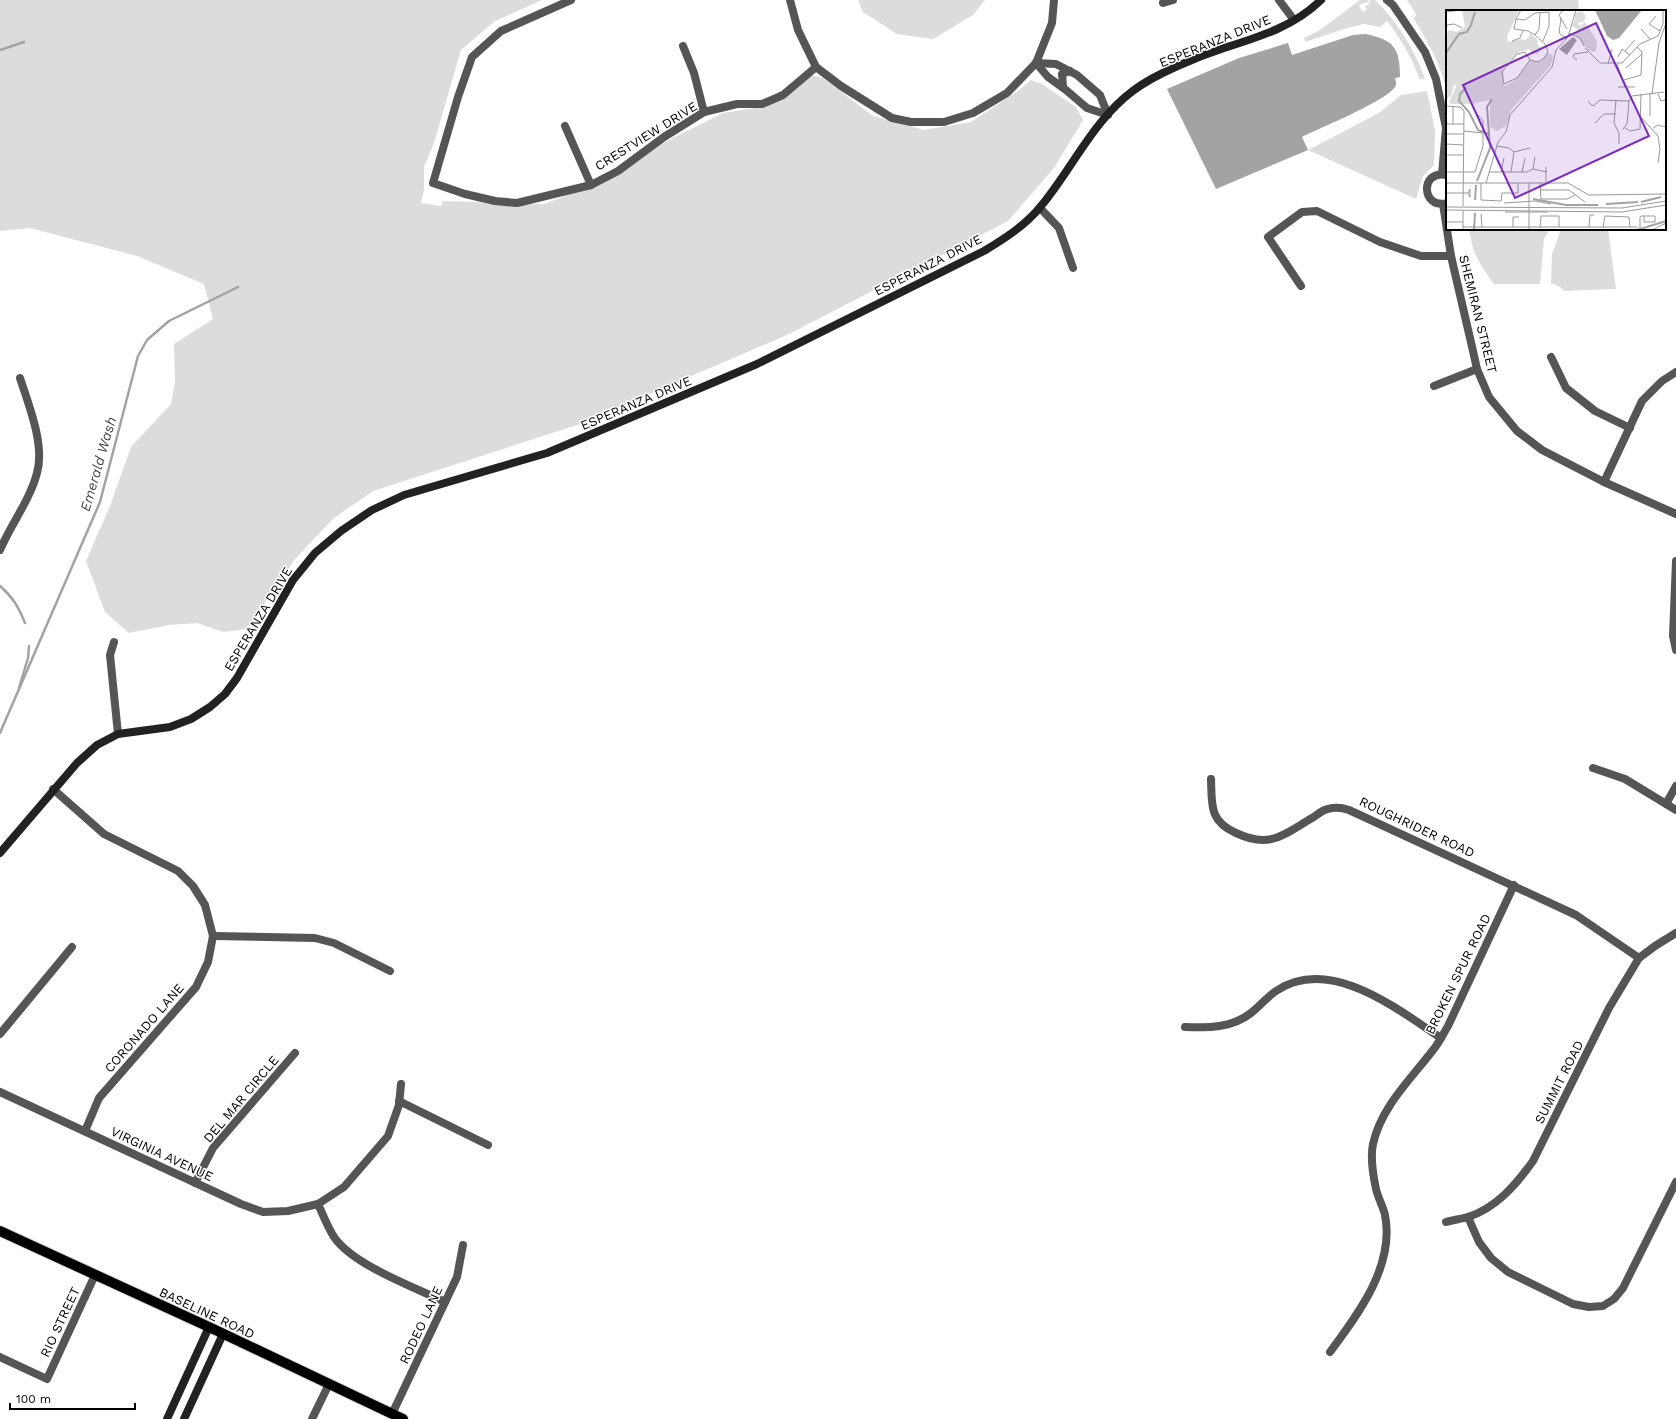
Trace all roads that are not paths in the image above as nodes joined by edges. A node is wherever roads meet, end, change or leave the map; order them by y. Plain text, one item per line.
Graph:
1 (571, 0) edge
2 (790, 0) edge
3 (1054, 0) edge
4 (1173, 0) edge
5 (1280, 0) edge
6 (1322, 0) edge
7 (1387, 0) edge
8 (1163, 3) dead end
9 (1294, 20) junction
10 (683, 46) dead end
11 (1036, 63) junction
12 (816, 66) junction
13 (1070, 71) junction
14 (1063, 87) junction
15 (704, 112) junction
16 (1108, 115) junction
17 (565, 126) dead end
18 (1444, 175) edge
19 (591, 185) junction
20 (1445, 204) edge
21 (1040, 208) junction
22 (1448, 230) edge
23 (1451, 256) junction
24 (1073, 268) dead end
25 (1301, 286) dead end
26 (1550, 357) dead end
27 (1477, 369) junction
28 (1676, 372) edge
29 (20, 378) dead end
30 (1434, 386) dead end
31 (1630, 428) junction
32 (1604, 482) junction
33 (1676, 514) edge
34 (0, 550) edge
35 (1676, 561) edge
36 (114, 642) dead end
37 (1676, 650) edge
38 (118, 734) junction
39 (1593, 768) dead end
40 (1211, 779) dead end
41 (1676, 786) edge
42 (53, 790) junction
43 (1666, 804) junction
44 (1676, 810) edge
45 (0, 853) edge
46 (1514, 886) junction
47 (1676, 933) edge
48 (213, 936) junction
49 (72, 947) dead end
50 (1639, 958) junction
51 (390, 971) dead end
52 (1185, 1028) dead end
53 (0, 1034) edge
54 (1441, 1038) junction
55 (295, 1054) dead end
56 (401, 1084) dead end
57 (0, 1092) edge
58 (399, 1101) junction
59 (85, 1131) junction
60 (488, 1145) dead end
61 (1676, 1182) edge
62 (195, 1183) junction
63 (318, 1204) junction
64 (1468, 1217) junction
65 (1446, 1222) dead end
66 (0, 1231) edge
67 (463, 1245) dead end
68 (94, 1275) junction
69 (445, 1302) junction
70 (209, 1327) junction
71 (223, 1334) junction
72 (1330, 1352) dead end
73 (0, 1357) edge
74 (328, 1384) junction
75 (392, 1414) junction
76 (167, 1419) edge
77 (184, 1419) edge
78 (312, 1419) edge
79 (403, 1419) edge

1 - 19 street, CRESTVIEW DRIVE
2 - 12 street
3 - 11 street
4 - 8 street
5 - 9 street
6 - 9 main road, ESPERANZA DRIVE
7 - 18 street, SHEMIRAN STREET
9 - 16 main road, ESPERANZA DRIVE
10 - 15 street
11 - 12 street
11 - 13 street
11 - 14 street
12 - 15 street, CRESTVIEW DRIVE
13 - 14 street
13 - 16 street
14 - 16 street
15 - 19 street, CRESTVIEW DRIVE
16 - 21 main road, ESPERANZA DRIVE
17 - 19 street
18 - 20 street, SHEMIRAN STREET
21 - 24 street
21 - 38 main road, ESPERANZA DRIVE
22 - 23 street, SHEMIRAN STREET
23 - 25 street
23 - 27 street, SHEMIRAN STREET
26 - 31 street
27 - 30 street
27 - 32 street, SHEMIRAN STREET
28 - 31 street
29 - 34 street
31 - 32 street
32 - 33 street, SHEMIRAN STREET
35 - 37 street
36 - 38 street
38 - 42 main road, ESPERANZA DRIVE
39 - 43 street
40 - 46 street, ROUGHRIDER ROAD
41 - 43 street
42 - 45 main road, ESPERANZA DRIVE
42 - 48 street
43 - 44 street
46 - 50 street, ROUGHRIDER ROAD
46 - 54 street, BROKEN SPUR ROAD
47 - 50 street, SUMMIT ROAD
48 - 51 street
48 - 59 street, CORONADO LANE
49 - 53 street
50 - 64 street, SUMMIT ROAD
52 - 54 street
54 - 72 street, BROKEN SPUR ROAD
55 - 62 street, DEL MAR CIRCLE
56 - 58 street
57 - 59 street, VIRGINIA AVENUE
58 - 60 street
58 - 63 street
59 - 62 street, VIRGINIA AVENUE
61 - 64 street
62 - 63 street, VIRGINIA AVENUE
63 - 69 street
64 - 65 street, SUMMIT ROAD
66 - 68 main road, BASELINE ROAD
67 - 69 street, RODEO LANE
68 - 70 main road, BASELINE ROAD
68 - 73 street, RIO STREET
69 - 75 street, RODEO LANE
70 - 71 main road, BASELINE ROAD
70 - 76 main road
71 - 74 main road, BASELINE ROAD
71 - 77 main road
74 - 75 main road, BASELINE ROAD
74 - 78 street
75 - 79 main road, BASELINE ROAD

